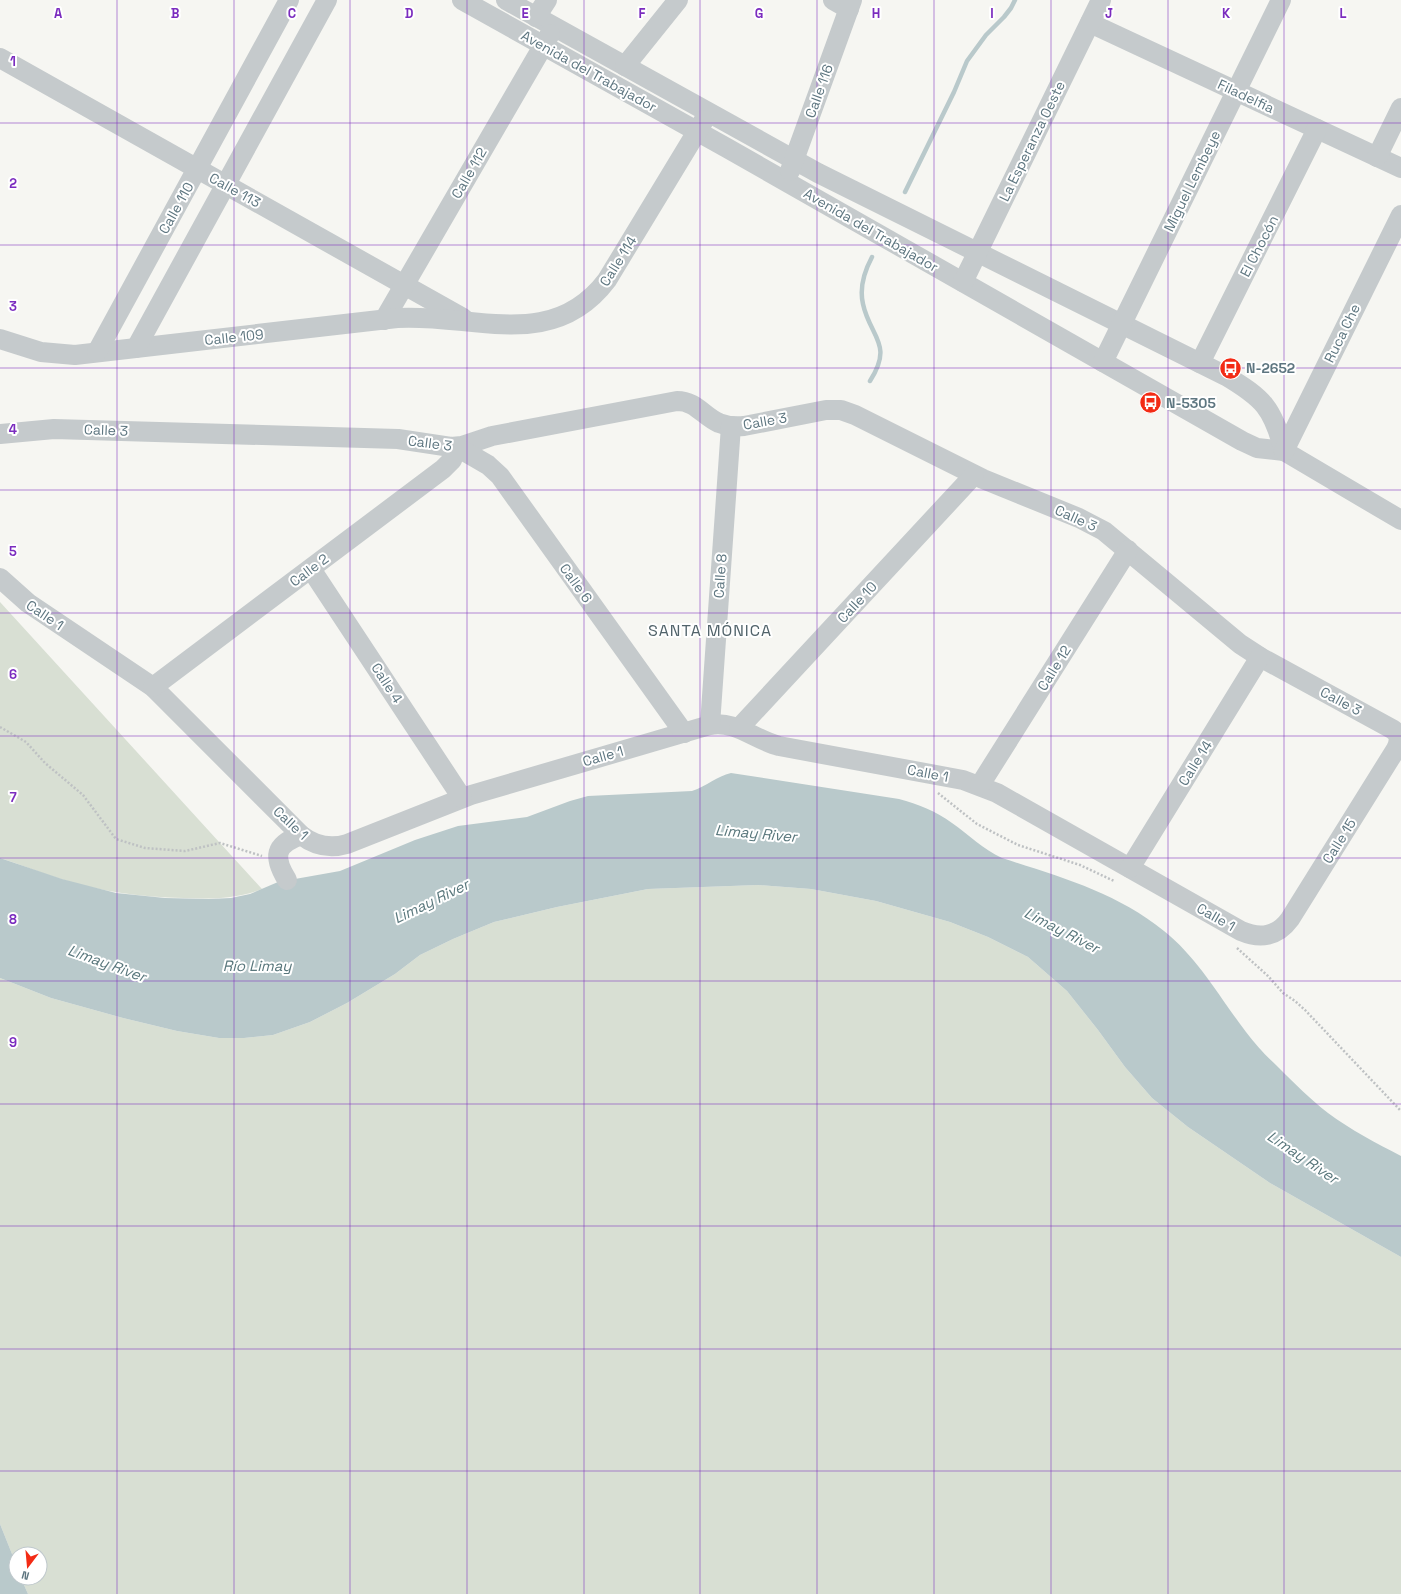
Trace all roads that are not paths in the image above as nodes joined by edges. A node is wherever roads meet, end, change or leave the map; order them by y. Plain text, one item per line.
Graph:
1 (289, 0) edge
2 (327, 0) edge
3 (462, 0) edge
4 (506, 0) edge
5 (547, 0) edge
6 (678, 0) edge
7 (1101, 0) edge
8 (1281, 0) edge
9 (845, 3) edge
10 (536, 17) junction
11 (1090, 23) junction
12 (554, 27) junction
13 (543, 45) junction
14 (0, 58) edge
15 (625, 66) junction
16 (1236, 91) junction
17 (1401, 108) edge
18 (708, 112) junction
19 (1317, 129) junction
20 (697, 131) junction
21 (1377, 157) junction
22 (794, 160) junction
23 (1401, 168) edge
24 (197, 169) junction
25 (786, 182) junction
26 (225, 185) junction
27 (1401, 215) edge
28 (978, 252) junction
29 (963, 282) junction
30 (404, 285) junction
31 (384, 320) junction
32 (470, 322) junction
33 (1122, 324) junction
34 (0, 339) edge
35 (136, 348) junction
36 (97, 352) junction
37 (1103, 362) junction
38 (1200, 363) junction
39 (731, 426) junction
40 (0, 434) edge
41 (456, 447) junction
42 (1284, 451) junction
43 (974, 475) junction
44 (1399, 514) edge
45 (1128, 550) junction
46 (311, 569) junction
47 (0, 578) edge
48 (1260, 657) junction
49 (153, 687) junction
50 (710, 725) junction
51 (739, 728) junction
52 (684, 733) junction
53 (1399, 738) joint
54 (980, 785) junction
55 (462, 798) junction
56 (301, 835) junction
57 (1126, 876) junction
58 (287, 880) dead end
59 (1270, 935) joint

1 - 24 street, Calle 110
2 - 26 street
3 - 13 street, Avenida del Trabajador
4 - 10 street, Avenida del Trabajador
5 - 10 street
6 - 15 street
7 - 11 street, La Esperanza Oeste
8 - 16 street, Miguel Lembeye
9 - 22 street, Calle 116
10 - 12 street, Avenida del Trabajador
11 - 16 street, Filadelfia
11 - 28 street, La Esperanza Oeste
12 - 13 street, Calle 112
12 - 15 street, Avenida del Trabajador
13 - 20 street, Avenida del Trabajador
13 - 30 street, Calle 112
14 - 24 street, Calle 113
15 - 18 street, Avenida del Trabajador
16 - 19 street, Filadelfia
16 - 33 street, Miguel Lembeye
17 - 21 street
18 - 20 street, Calle 114
18 - 22 street, Avenida del Trabajador
19 - 21 street, Filadelfia
19 - 38 street, El Chocón
20 - 25 street, Avenida del Trabajador
20 - 32 street, Calle 114
21 - 23 street, Filadelfia
22 - 25 street, Calle 116
22 - 28 street, Avenida del Trabajador
24 - 26 street, Calle 113
24 - 36 street, Calle 110
25 - 29 street, Avenida del Trabajador
26 - 30 street, Calle 113
26 - 35 street
27 - 42 street, Ruca Che
28 - 29 street, La Esperanza Oeste
28 - 33 street, Avenida del Trabajador
29 - 37 street, Avenida del Trabajador
30 - 31 street, Calle 112
30 - 32 street, Calle 113
31 - 32 street, Calle 109
31 - 35 street, Calle 109
33 - 37 street, Miguel Lembeye
33 - 38 street, Avenida del Trabajador
34 - 36 street, Calle 109
35 - 36 street, Calle 109
37 - 42 street, Avenida del Trabajador
38 - 42 street, Avenida del Trabajador
39 - 41 street, Calle 3
39 - 43 street, Calle 3
39 - 50 street, Calle 8
40 - 41 street, Calle 3
41 - 46 street, Calle 2
41 - 52 street, Calle 6
42 - 44 street, Avenida del Trabajador
43 - 45 street, Calle 3
43 - 51 street, Calle 10
45 - 48 street, Calle 3
45 - 54 street, Calle 12
46 - 49 street, Calle 2
46 - 55 street, Calle 4
47 - 49 street, Calle 1
48 - 53 street, Calle 3
48 - 57 street, Calle 14
49 - 56 street, Calle 1
50 - 51 street, Calle 1
50 - 52 street, Calle 1
51 - 54 street, Calle 1
52 - 55 street, Calle 1
53 - 59 street, Calle 15
54 - 57 street, Calle 1
55 - 56 street, Calle 1
56 - 58 street
57 - 59 street, Calle 1

